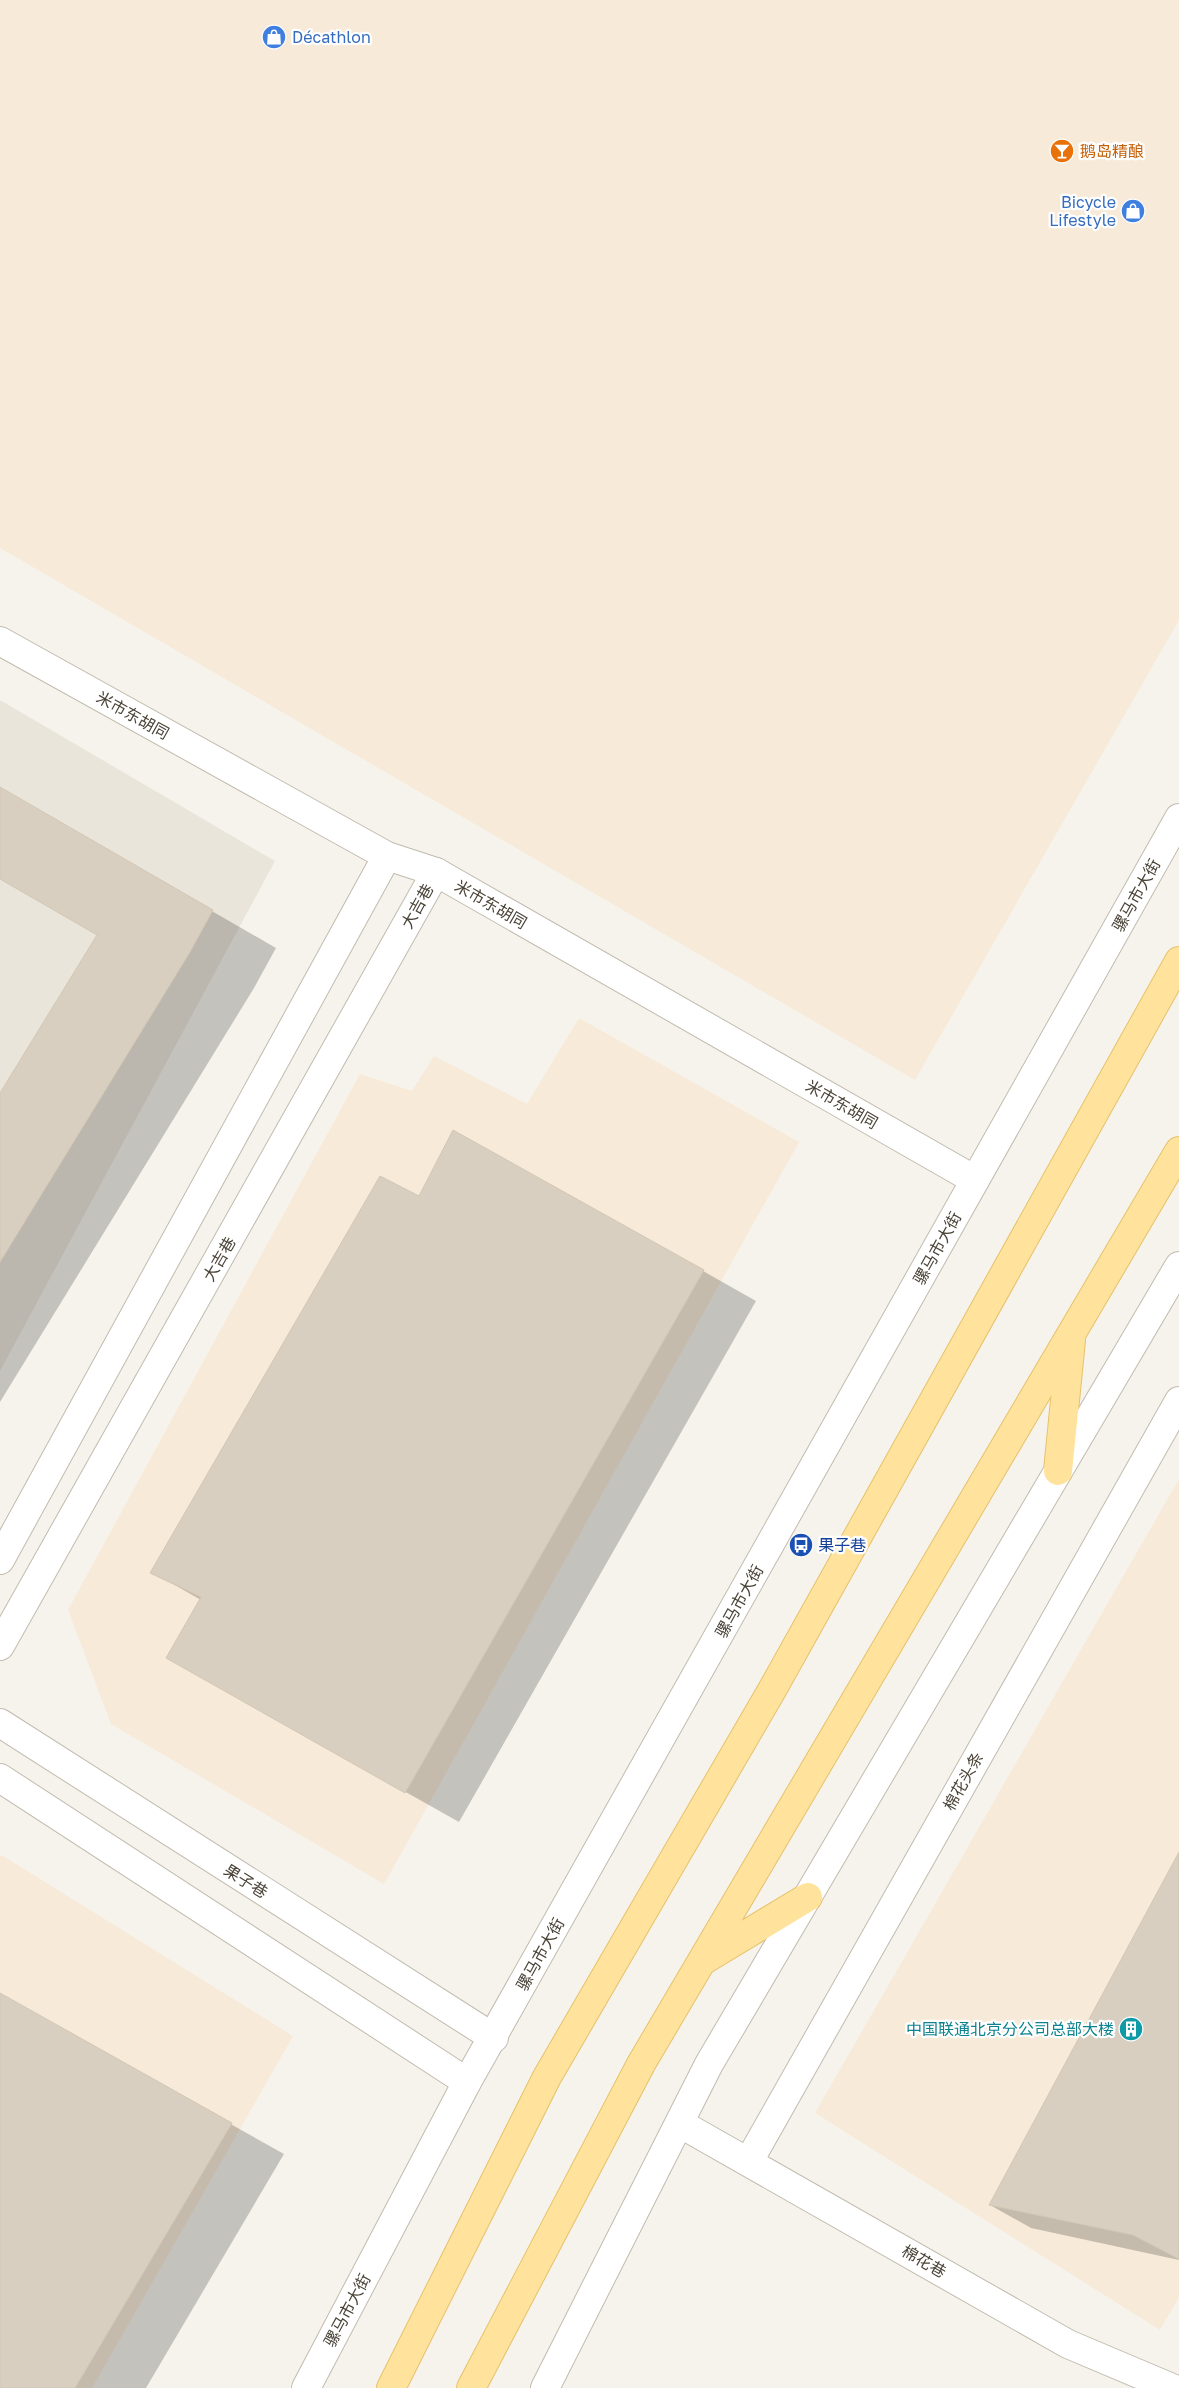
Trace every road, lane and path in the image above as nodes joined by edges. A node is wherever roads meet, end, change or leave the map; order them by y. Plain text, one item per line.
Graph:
1 (0, 641) edge
2 (1179, 818) edge
3 (387, 856) junction
4 (436, 872) junction
5 (1179, 961) edge
6 (1179, 1151) edge
7 (975, 1180) junction
8 (1179, 1266) edge
9 (1072, 1333) junction
10 (1179, 1401) edge
11 (1058, 1471) junction
12 (0, 1560) edge
13 (0, 1646) edge
14 (0, 1723) edge
15 (0, 1778) edge
16 (808, 1898) junction
17 (701, 1962) junction
18 (494, 2038) junction
19 (467, 2082) junction
20 (680, 2124) junction
21 (748, 2161) junction
22 (306, 2388) edge
23 (392, 2388) edge
24 (471, 2388) edge
25 (545, 2388) edge
26 (1172, 2388) edge

1 - 3 street, 米市东胡同
2 - 7 street, 骡马市大街
3 - 4 street, 米市东胡同
3 - 12 street
4 - 7 street, 米市东胡同
4 - 13 street, 大吉巷
5 - 23 main road
6 - 9 main road
7 - 18 street, 骡马市大街
8 - 11 street
9 - 11 main road
9 - 17 main road
10 - 21 street, 棉花头条
11 - 16 street
14 - 18 street, 果子巷
15 - 19 street
16 - 17 main road
16 - 20 street
17 - 24 main road
18 - 19 street, 骡马市大街
19 - 22 street, 骡马市大街
20 - 21 street, 棉花巷
20 - 25 street
21 - 26 street, 棉花巷

